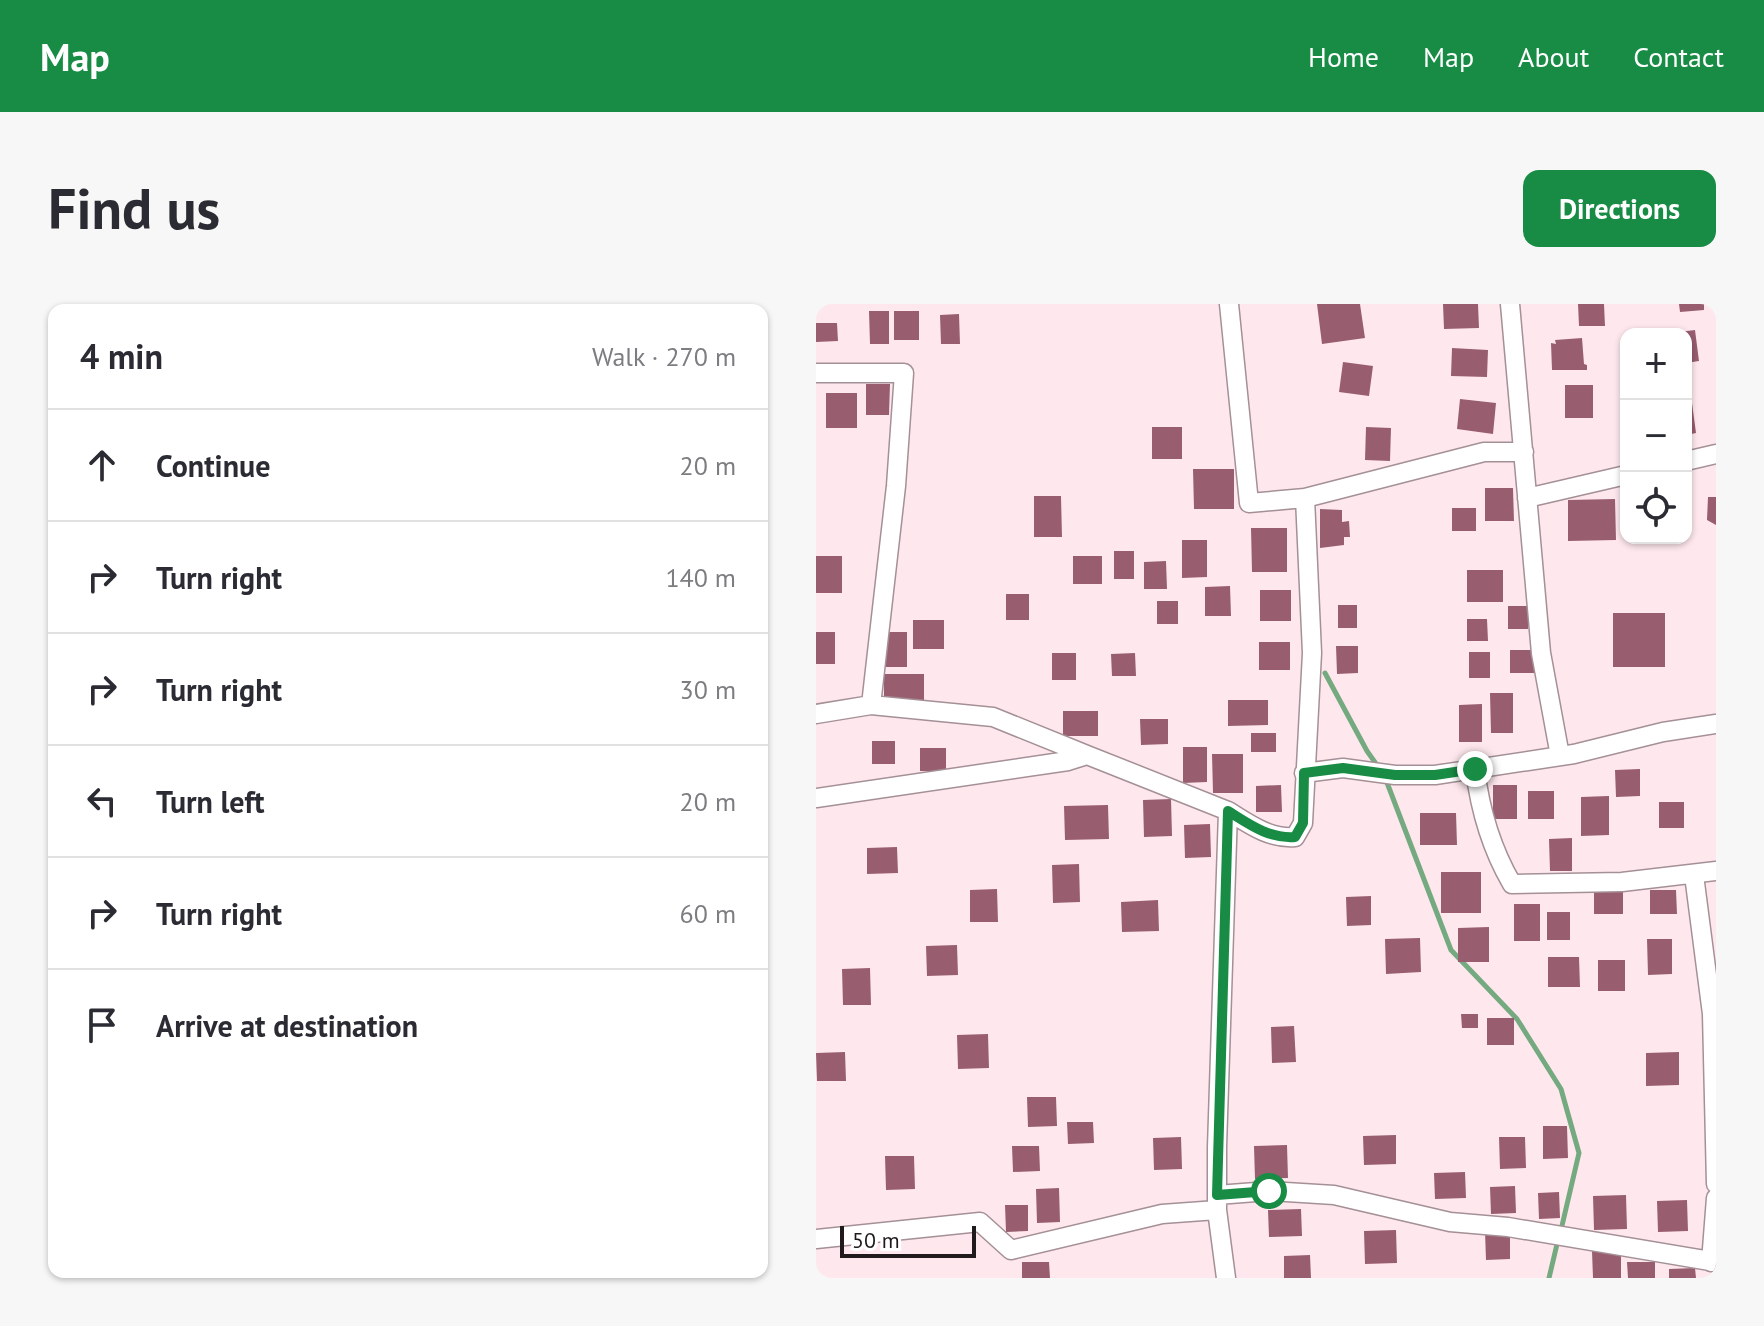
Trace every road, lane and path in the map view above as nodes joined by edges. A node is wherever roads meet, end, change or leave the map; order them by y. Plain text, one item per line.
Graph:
1 (1229, 304) edge
2 (1510, 304) edge
3 (816, 373) edge
4 (1524, 452) junction
5 (1716, 454) edge
6 (1692, 460) edge
7 (1620, 476) edge
8 (1305, 498) junction
9 (1527, 498) junction
10 (871, 705) junction
11 (816, 714) edge
12 (1716, 724) edge
13 (1087, 755) junction
14 (1560, 756) junction
15 (1475, 769) junction
16 (1304, 773) junction
17 (816, 798) edge
18 (1228, 811) junction
19 (1716, 871) edge
20 (1694, 875) junction
21 (1716, 1184) edge
22 (1716, 1198) edge
23 (1217, 1202) junction
24 (816, 1239) edge
25 (1714, 1262) edge
26 (1226, 1278) edge

1 - 8 street
2 - 4 street
3 - 10 street
4 - 8 street
4 - 9 street
5 - 6 street
7 - 9 street
8 - 16 street
9 - 14 street
10 - 11 street
10 - 13 street
12 - 14 street
13 - 17 street
13 - 18 street
14 - 15 street
15 - 16 street
15 - 20 street
16 - 18 street
18 - 23 street
19 - 20 street
20 - 21 street
22 - 25 street
23 - 24 street
23 - 25 street
23 - 26 street

